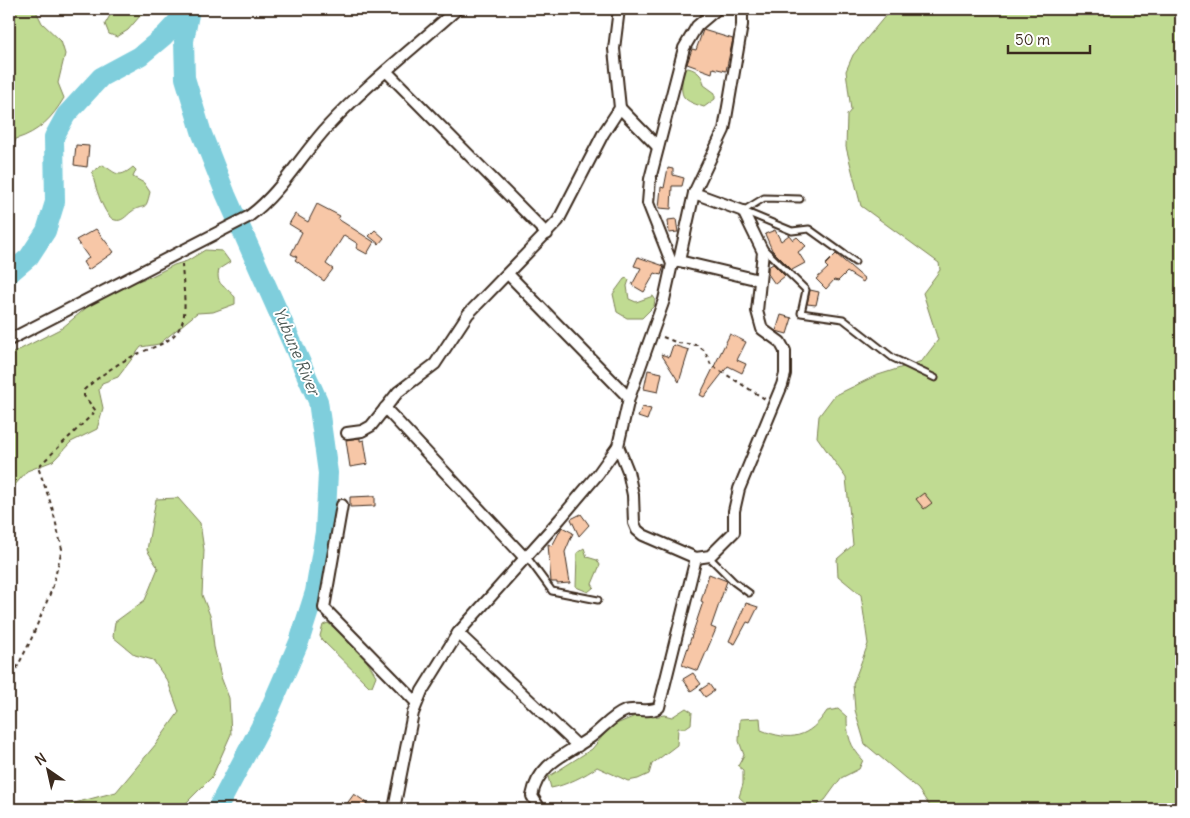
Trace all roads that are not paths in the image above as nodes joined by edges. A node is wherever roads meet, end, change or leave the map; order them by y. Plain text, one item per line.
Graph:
1 (457, 9) edge
2 (619, 9) edge
3 (717, 9) edge
4 (742, 9) edge
5 (386, 71) junction
6 (620, 108) junction
7 (658, 147) junction
8 (694, 193) junction
9 (800, 199) dead end
10 (743, 211) junction
11 (547, 234) junction
12 (761, 246) junction
13 (855, 262) dead end
14 (676, 263) junction
15 (508, 274) junction
16 (759, 280) junction
17 (9, 340) edge
18 (935, 378) dead end
19 (629, 398) junction
20 (385, 408) junction
21 (347, 433) dead end
22 (618, 446) junction
23 (342, 505) dead end
24 (526, 557) junction
25 (696, 558) junction
26 (711, 559) junction
27 (749, 593) dead end
28 (598, 600) dead end
29 (458, 633) junction
30 (416, 702) junction
31 (578, 746) junction
32 (397, 807) edge
33 (540, 809) edge

1 - 5 street
2 - 6 street
3 - 7 street
4 - 8 street
5 - 11 street
5 - 17 street
6 - 7 street
6 - 11 street
7 - 14 street
8 - 10 street
8 - 14 street
9 - 10 lane
10 - 12 street
10 - 13 lane
11 - 15 street
12 - 16 street
12 - 18 lane
14 - 16 street
14 - 19 street
15 - 19 street
15 - 20 street
16 - 26 street
19 - 22 street
20 - 21 street
20 - 24 street
22 - 24 street
22 - 25 street
23 - 30 street
24 - 28 lane
24 - 29 street
25 - 26 street
25 - 31 street
26 - 27 lane
29 - 30 street
29 - 31 street
30 - 32 street
31 - 33 street

